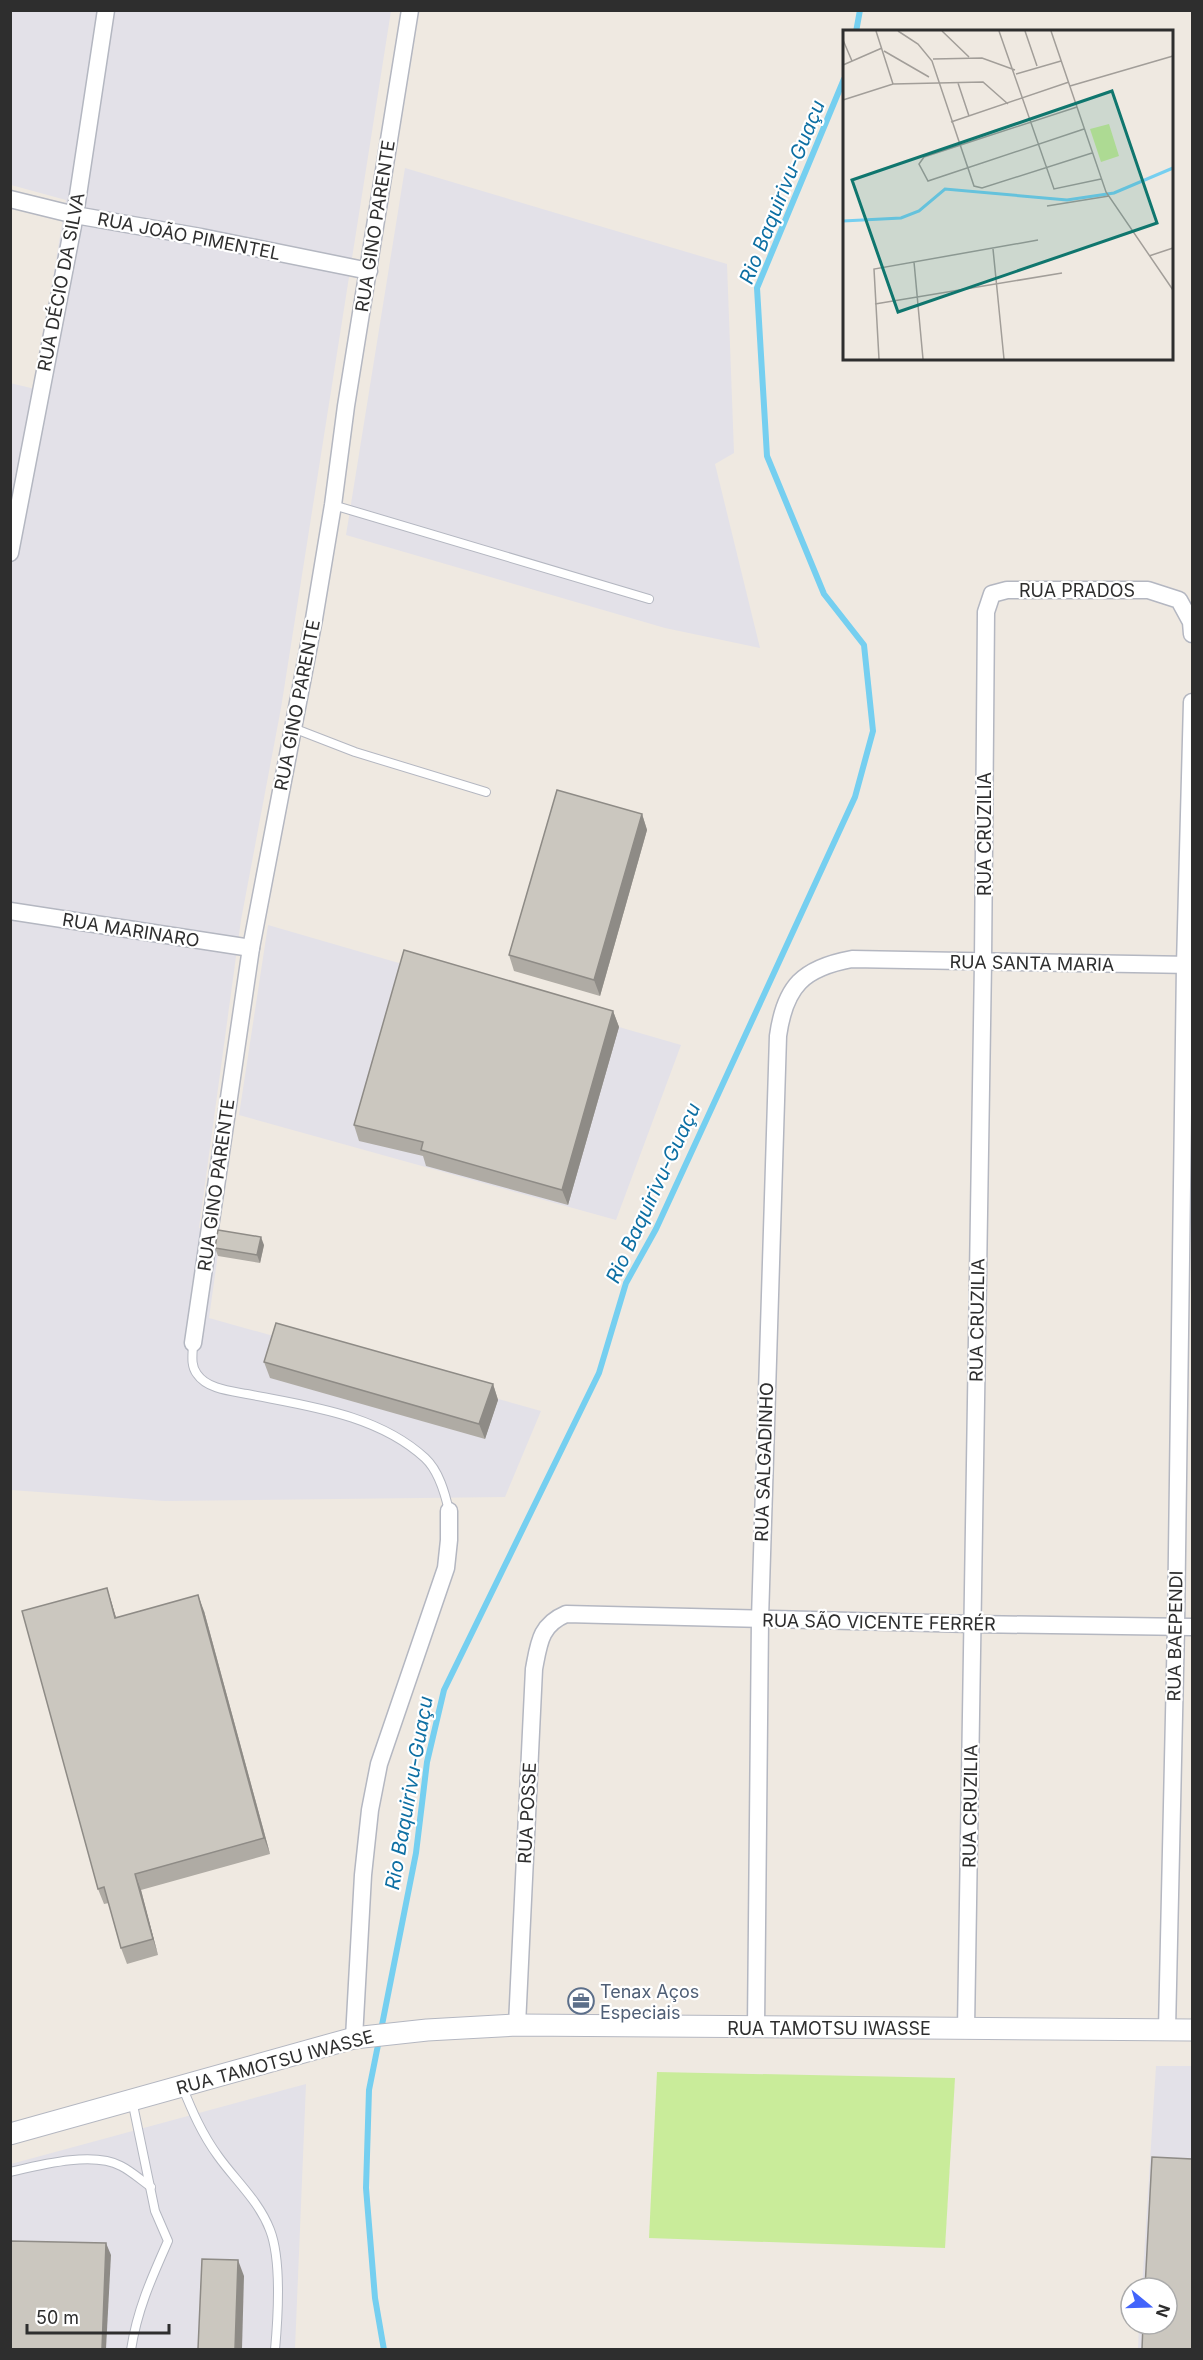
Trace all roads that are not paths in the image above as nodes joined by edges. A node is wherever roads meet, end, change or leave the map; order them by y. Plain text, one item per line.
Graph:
1 (106, 10) edge
2 (410, 10) edge
3 (10, 199) edge
4 (75, 215) junction
5 (369, 271) junction
6 (333, 505) junction
7 (10, 553) edge
8 (649, 599) dead end
9 (986, 612) joint
10 (1192, 634) edge
11 (1192, 702) edge
12 (292, 728) junction
13 (486, 792) dead end
14 (10, 911) edge
15 (251, 948) junction
16 (872, 960) joint
17 (983, 962) junction
18 (1189, 965) edge
19 (193, 1343) joint
20 (449, 1511) joint
21 (566, 1614) joint
22 (760, 1619) junction
23 (972, 1624) junction
24 (1184, 1627) edge
25 (517, 2025) junction
26 (756, 2027) junction
27 (966, 2029) junction
28 (1167, 2030) junction
29 (1192, 2030) edge
30 (357, 2038) junction
31 (182, 2086) junction
32 (132, 2100) junction
33 (10, 2134) edge
34 (10, 2172) edge
35 (151, 2187) junction
36 (131, 2349) edge
37 (275, 2349) edge

1 - 4 street, RUA DÉCIO DA SILVA
2 - 5 street, RUA GINO PARENTE
3 - 4 street, RUA JOÃO PIMENTEL
4 - 5 street, RUA JOÃO PIMENTEL
4 - 7 street, RUA DÉCIO DA SILVA
5 - 6 street, RUA GINO PARENTE
6 - 8 lane
6 - 12 street, RUA GINO PARENTE
9 - 10 street, RUA PRADOS
9 - 17 street, RUA CRUZILIA
11 - 18 street, RUA BAEPENDI
12 - 13 lane
12 - 15 street, RUA GINO PARENTE
14 - 15 street, RUA MARINARO
15 - 19 street, RUA GINO PARENTE
16 - 17 street, RUA SANTA MARIA
16 - 22 street, RUA SALGADINHO
17 - 18 street, RUA SANTA MARIA
17 - 23 street, RUA CRUZILIA
18 - 24 street, RUA BAEPENDI
19 - 20 lane, RUA GINO PARENTE
20 - 30 street
21 - 22 street, RUA SÃO VICENTE FERRÉR
21 - 25 street, RUA POSSE
22 - 23 street, RUA SÃO VICENTE FERRÉR
22 - 26 street, RUA SALGADINHO
23 - 24 street, RUA SÃO VICENTE FERRÉR
23 - 27 street, RUA CRUZILIA
24 - 28 street, RUA BAEPENDI
25 - 26 street, RUA TAMOTSU IWASSE
25 - 30 street, RUA TAMOTSU IWASSE
26 - 27 street, RUA TAMOTSU IWASSE
27 - 28 street, RUA TAMOTSU IWASSE
28 - 29 street, RUA TAMOTSU IWASSE
30 - 31 street, RUA TAMOTSU IWASSE
31 - 32 street, RUA TAMOTSU IWASSE
31 - 37 lane
32 - 33 street, RUA TAMOTSU IWASSE
32 - 35 lane
34 - 35 lane
35 - 36 lane

